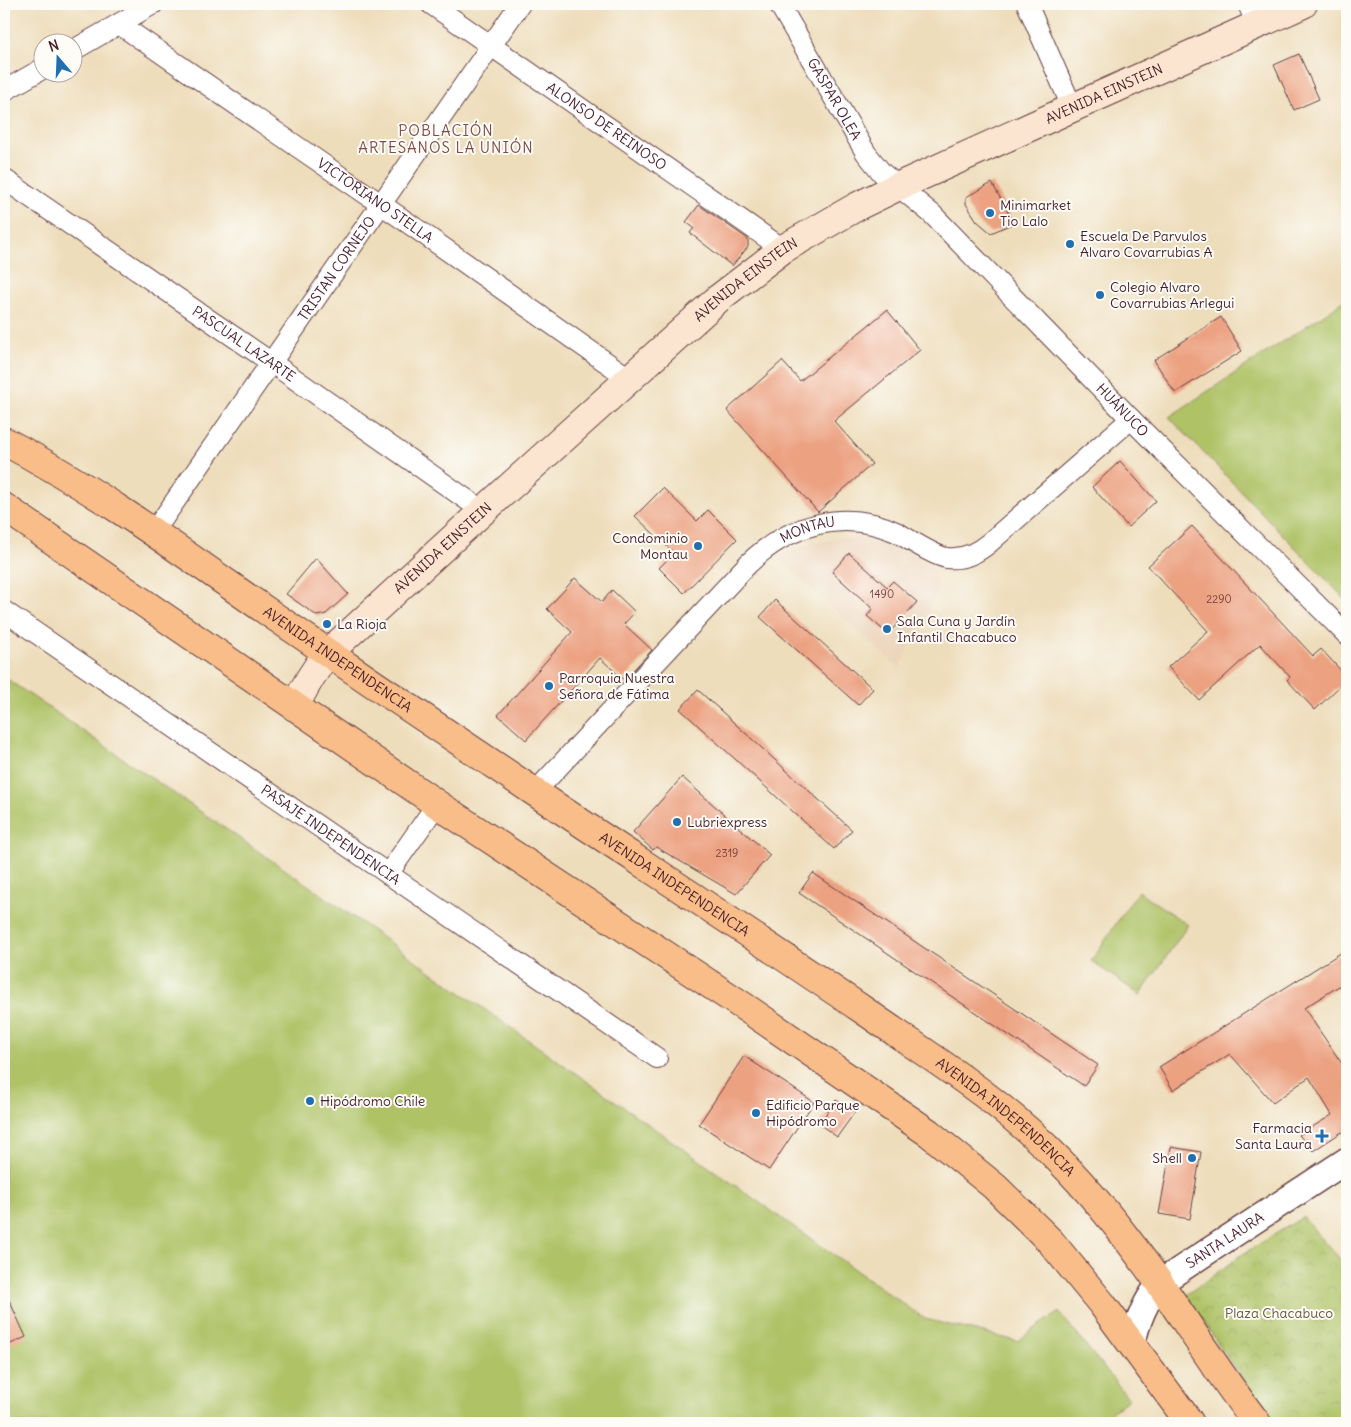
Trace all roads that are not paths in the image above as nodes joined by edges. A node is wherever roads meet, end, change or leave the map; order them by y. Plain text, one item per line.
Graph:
1 (153, 4) edge
2 (431, 4) edge
3 (520, 4) edge
4 (779, 4) edge
5 (1027, 4) edge
6 (1303, 4) edge
7 (1252, 14) edge
8 (119, 24) junction
9 (82, 45) edge
10 (492, 45) junction
11 (32, 75) edge
12 (4, 91) edge
13 (1072, 107) junction
14 (4, 179) edge
15 (899, 186) junction
16 (381, 204) junction
17 (783, 249) junction
18 (272, 363) junction
19 (630, 379) junction
20 (1131, 419) junction
21 (4, 441) edge
22 (4, 507) edge
23 (483, 510) junction
24 (153, 532) junction
25 (4, 611) edge
26 (1347, 635) edge
27 (328, 653) junction
28 (295, 707) junction
29 (535, 792) junction
30 (436, 804) junction
31 (388, 874) junction
32 (657, 1058) dead end
33 (1347, 1160) edge
34 (1160, 1284) junction
35 (1132, 1345) junction
36 (1190, 1423) edge
37 (1257, 1423) edge

1 - 8 street
2 - 10 street, ALONSO DE REINOSO
3 - 10 street, TRISTAN CORNEJO
4 - 15 street, GASPAR OLEA
5 - 13 street
6 - 7 main road, AVENIDA EINSTEIN
7 - 13 main road, AVENIDA EINSTEIN
8 - 9 street
8 - 16 street, VICTORIANO STELLA
10 - 16 street, TRISTAN CORNEJO
10 - 17 street, ALONSO DE REINOSO
11 - 12 street
13 - 15 main road, AVENIDA EINSTEIN
14 - 18 street, PASCUAL LAZARTE
15 - 17 main road, AVENIDA EINSTEIN
15 - 20 street, HUÁNUCO
16 - 18 street, TRISTAN CORNEJO
16 - 19 street, VICTORIANO STELLA
17 - 19 main road, AVENIDA EINSTEIN
18 - 23 street, PASCUAL LAZARTE
18 - 24 street, TRISTAN CORNEJO
19 - 23 main road, AVENIDA EINSTEIN
20 - 26 street, HUÁNUCO
20 - 29 street, MONTAU
21 - 24 main road, AVENIDA INDEPENDENCIA
22 - 28 main road
23 - 27 main road, AVENIDA EINSTEIN
24 - 27 main road, AVENIDA INDEPENDENCIA
25 - 31 street, PASAJE INDEPENDENCIA
27 - 28 main road, AVENIDA EINSTEIN
27 - 29 main road, AVENIDA INDEPENDENCIA
28 - 30 main road
29 - 34 main road, AVENIDA INDEPENDENCIA
30 - 31 street
30 - 35 main road
31 - 32 street, PASAJE INDEPENDENCIA
33 - 34 street, SANTA LAURA
34 - 35 street, SANTA LAURA
34 - 37 main road, AVENIDA INDEPENDENCIA
35 - 36 main road

